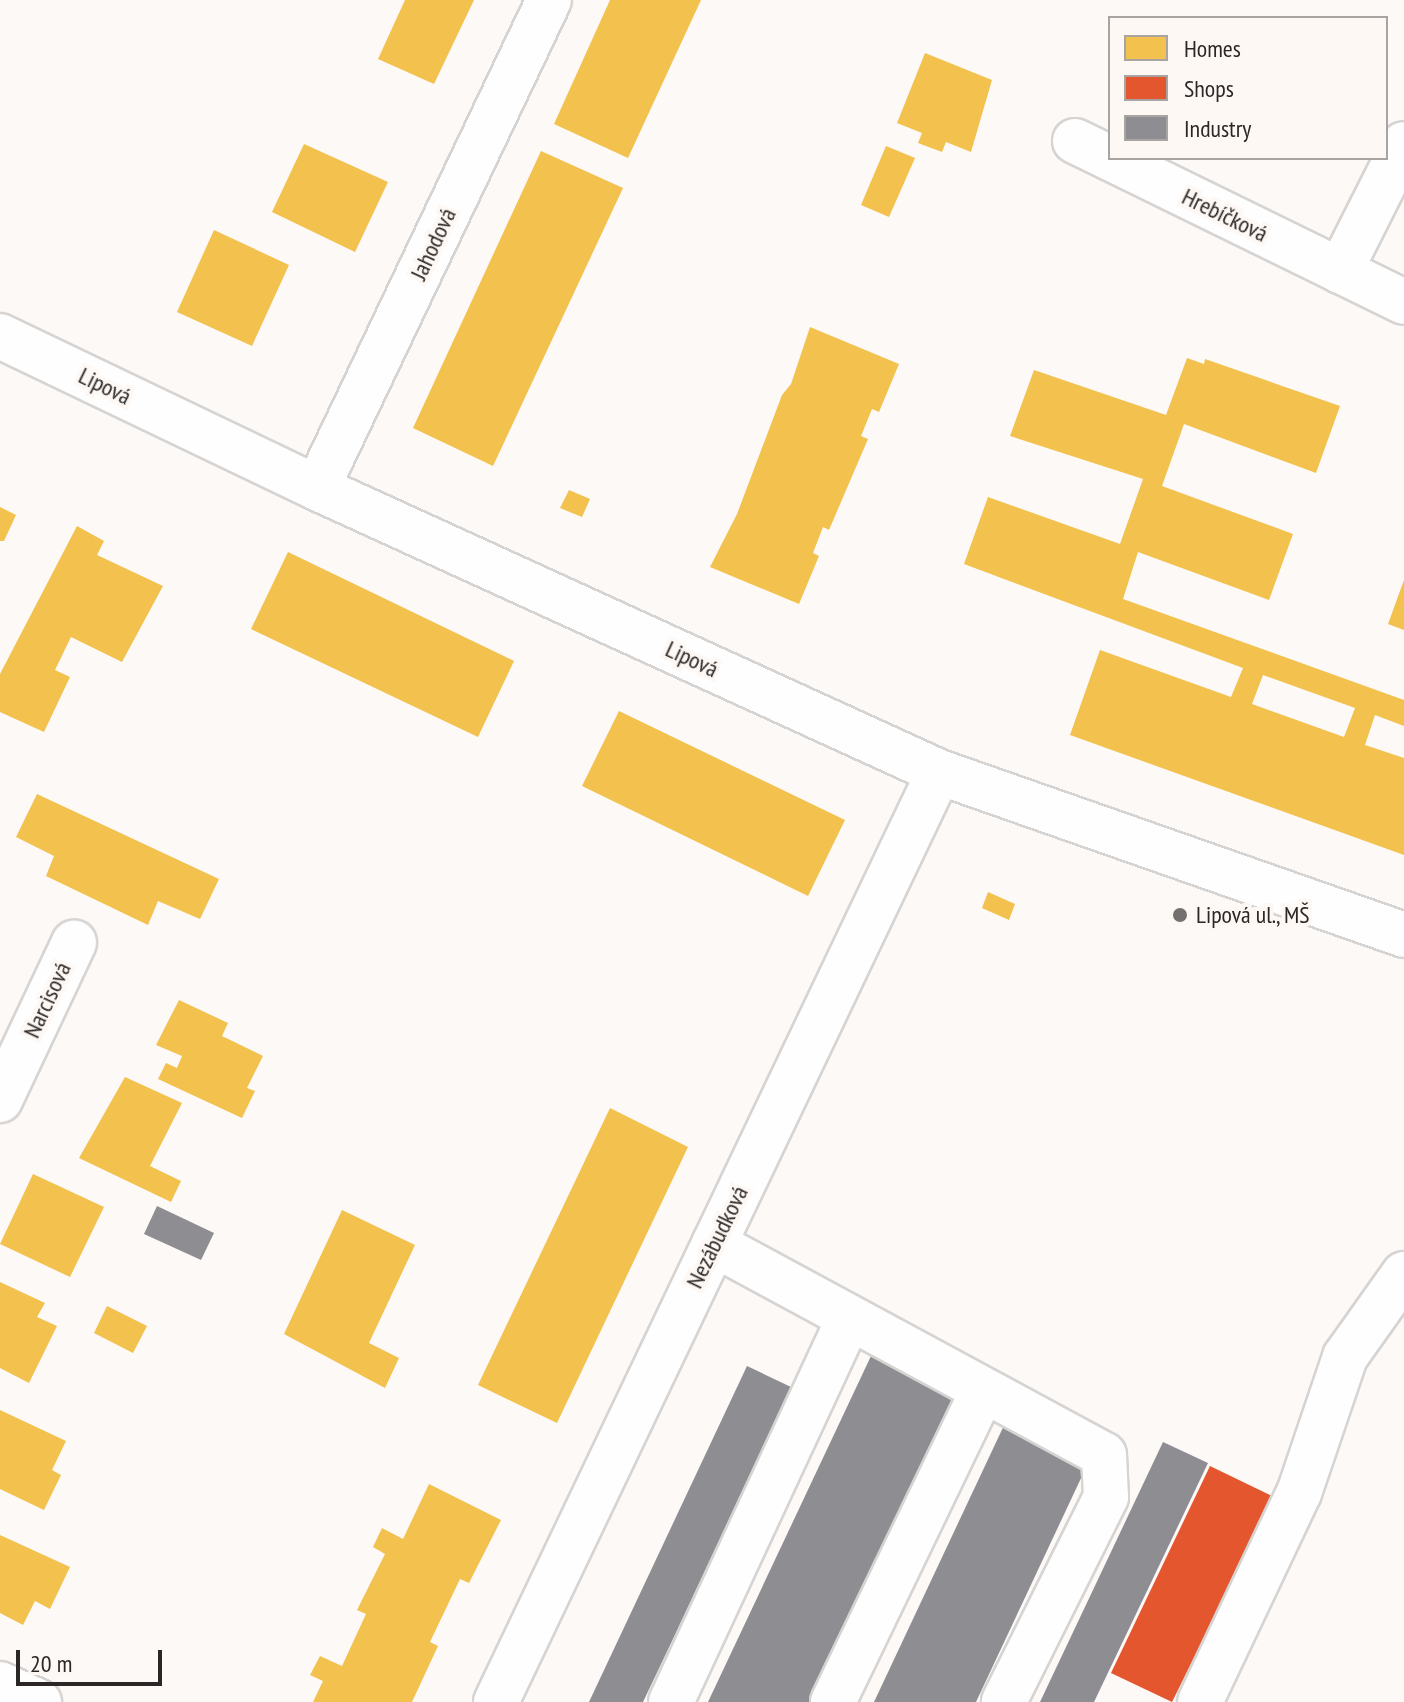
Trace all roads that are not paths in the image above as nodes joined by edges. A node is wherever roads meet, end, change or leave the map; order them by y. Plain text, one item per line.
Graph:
1 (549, 0) edge
2 (1404, 144) edge
3 (1114, 160) edge
4 (1340, 271) junction
5 (1404, 302) edge
6 (0, 336) edge
7 (317, 488) junction
8 (939, 772) junction
9 (1404, 935) edge
10 (74, 943) dead end
11 (0, 1100) edge
12 (714, 1244) junction
13 (1404, 1274) edge
14 (849, 1318) junction
15 (983, 1390) junction
16 (0, 1684) edge
17 (39, 1702) edge
18 (496, 1702) edge
19 (671, 1702) edge
20 (833, 1702) edge
21 (1004, 1702) edge
22 (1200, 1702) edge

1 - 7 street, Jahodová
2 - 4 street
3 - 4 street, Hrebíčková
4 - 5 street, Hrebíčková
6 - 7 street, Lipová
7 - 8 street, Lipová
8 - 9 street, Lipová
8 - 12 street, Nezábudková
10 - 11 street, Narcisová
12 - 14 street
12 - 18 street, Nezábudková
13 - 22 street
14 - 15 street
14 - 19 street
15 - 20 street
15 - 21 street
16 - 17 street

